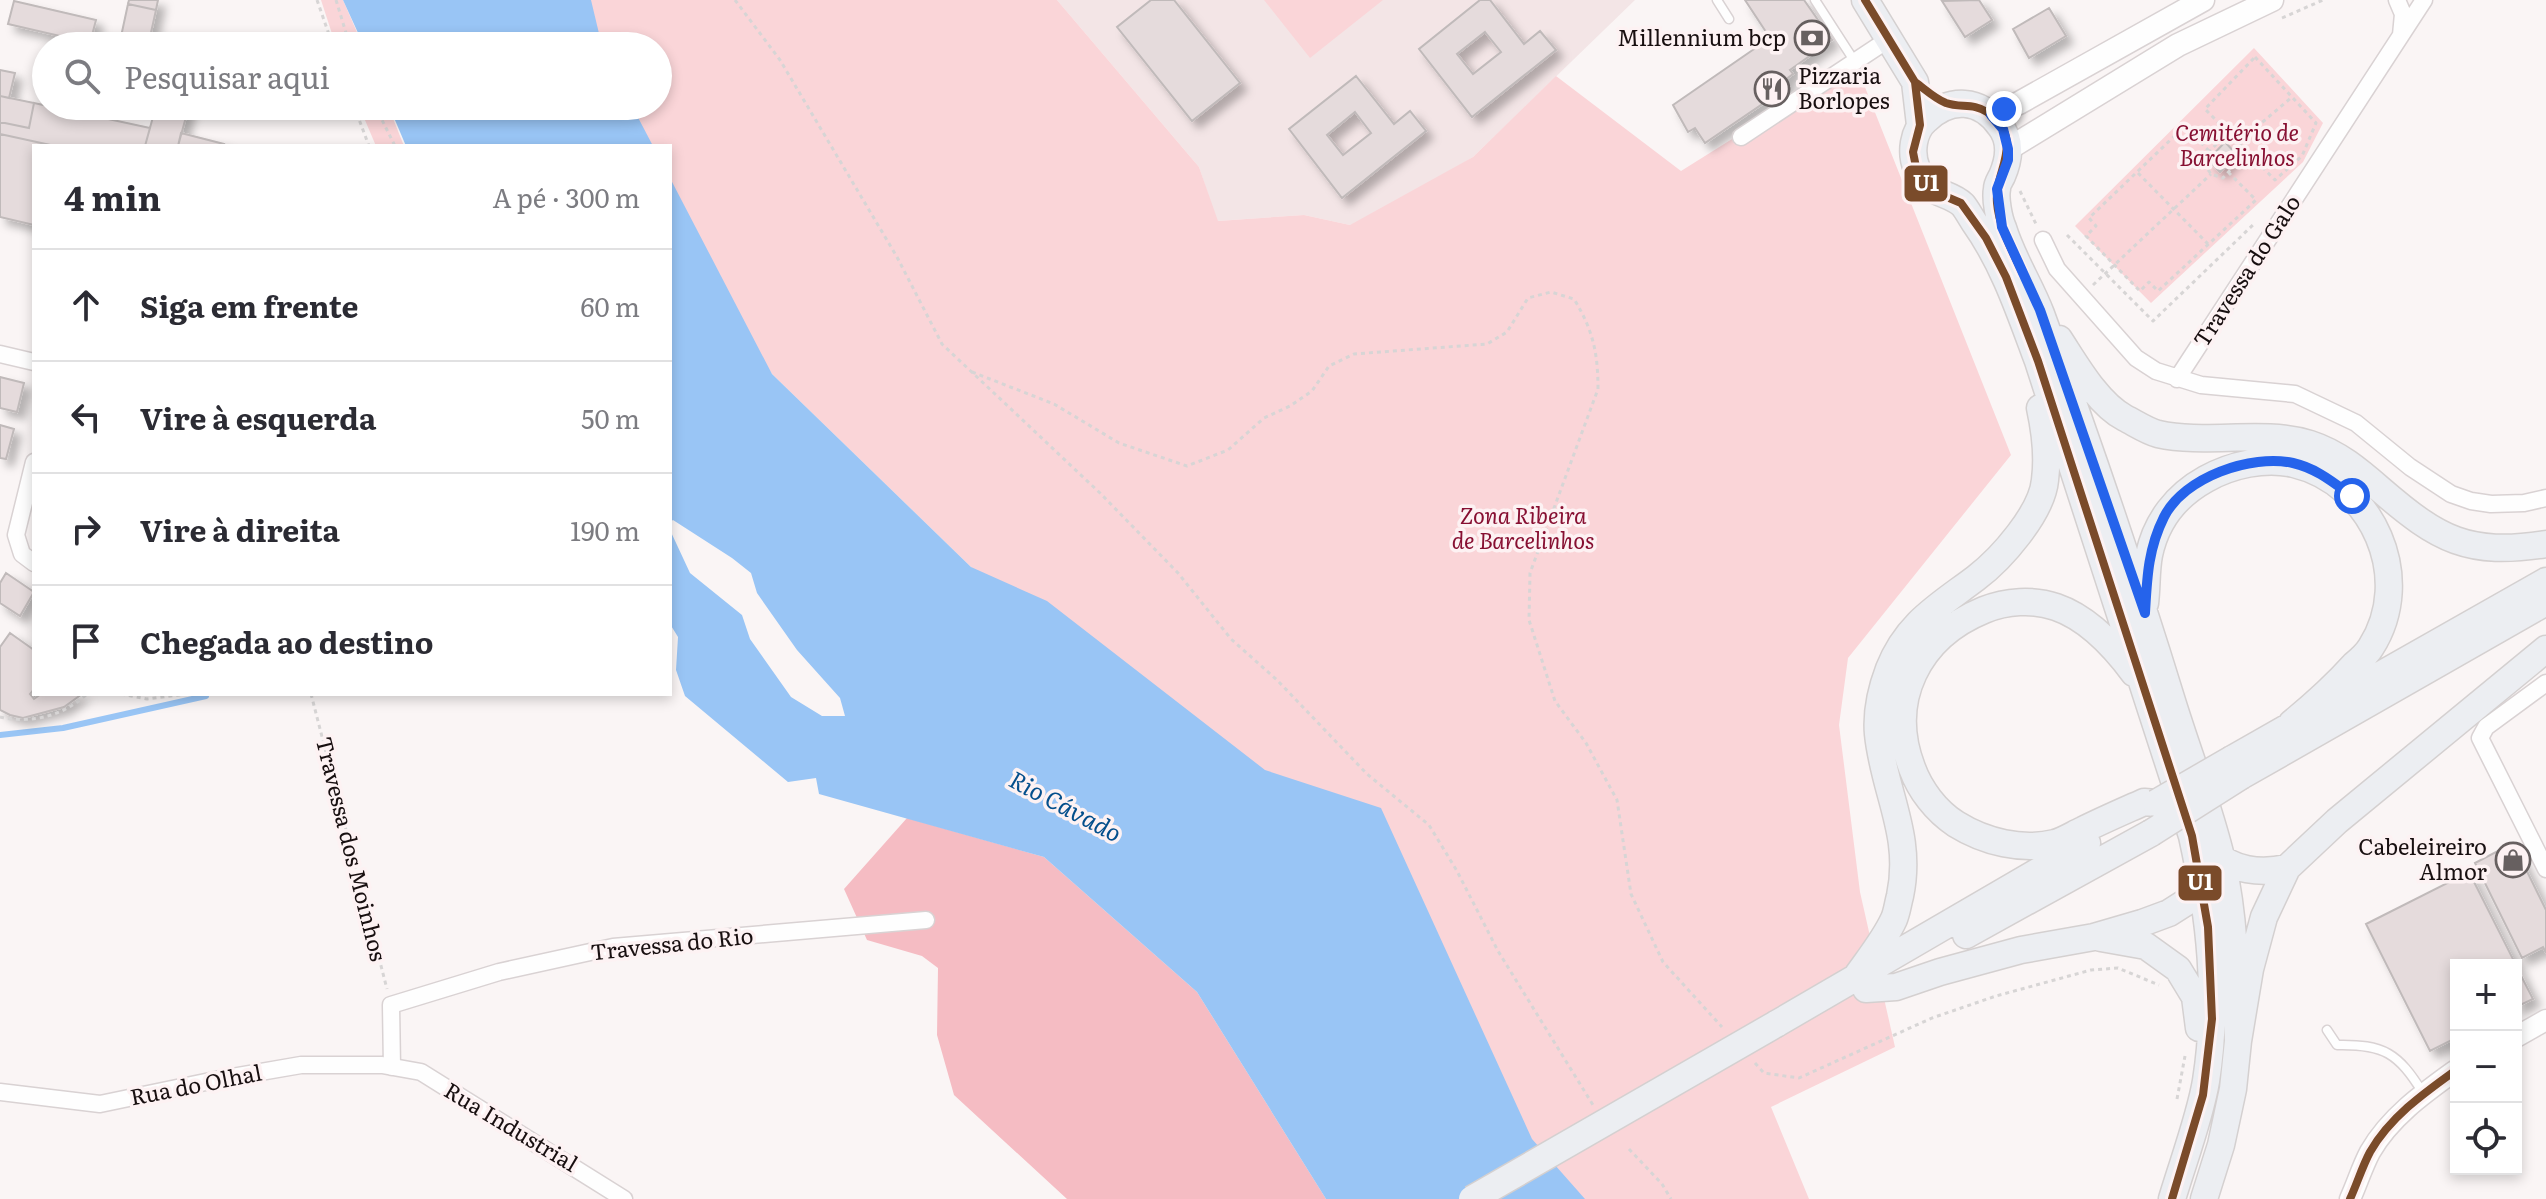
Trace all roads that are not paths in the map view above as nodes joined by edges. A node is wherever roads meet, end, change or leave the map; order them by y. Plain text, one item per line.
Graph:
1 (1717, 0) edge
2 (1815, 0) edge
3 (1865, 0) edge
4 (2203, 0) edge
5 (2272, 0) edge
6 (2397, 0) edge
7 (2424, 0) edge
8 (1729, 19) dead end
9 (1889, 39) junction
10 (2397, 44) junction
11 (1855, 62) junction
12 (1915, 82) junction
13 (1948, 104) junction
14 (1991, 115) junction
15 (1920, 125) junction
16 (1741, 137) dead end
17 (2008, 149) junction
18 (2005, 197) junction
19 (1961, 203) junction
20 (2043, 240) road end
21 (2040, 310) junction
22 (0, 354) edge
23 (2038, 361) junction
24 (32, 362) edge
25 (2177, 379) junction
26 (32, 470) edge
27 (2546, 498) edge
28 (2546, 544) edge
29 (32, 562) edge
30 (2546, 581) edge
31 (2546, 602) edge
32 (2145, 613) junction
33 (2546, 649) edge
34 (2546, 683) edge
35 (2143, 686) junction
36 (2292, 723) junction
37 (2237, 767) junction
38 (2156, 803) junction
39 (2192, 836) junction
40 (2222, 860) junction
41 (2287, 868) junction
42 (2546, 869) edge
43 (2203, 886) junction
44 (926, 920) dead end
45 (2094, 937) junction
46 (1860, 985) junction
47 (2543, 1023) edge
48 (2327, 1030) dead end
49 (1779, 1031) junction
50 (2522, 1034) edge
51 (2238, 1041) junction
52 (392, 1067) junction
53 (2450, 1074) edge
54 (2206, 1082) junction
55 (0, 1092) edge
56 (2423, 1094) junction
57 (624, 1199) edge
58 (1472, 1199) edge
59 (1503, 1199) edge
60 (2172, 1199) edge
61 (2204, 1199) edge
62 (2350, 1199) edge

1 - 8 lane
2 - 11 lane
3 - 9 main road
4 - 14 main road
5 - 17 main road
6 - 10 street, Travessa do Galo
7 - 10 street, Travessa do Galo
9 - 11 street
9 - 12 main road
10 - 25 street, Travessa do Galo
11 - 16 street
12 - 13 main road
12 - 15 main road
13 - 14 main road
13 - 15 main road
14 - 17 main road
15 - 19 main road
17 - 18 main road
18 - 19 main road
18 - 21 main road
19 - 23 main road
20 - 25 street
21 - 28 main road
21 - 32 main road
22 - 24 street
23 - 35 main road
23 - 46 main road
25 - 27 street
26 - 29 street
30 - 36 main road
31 - 37 main road
32 - 36 main road
32 - 40 main road
33 - 41 main road
34 - 42 street
35 - 38 main road
35 - 39 main road
36 - 37 main road
37 - 38 main road, bridge
37 - 46 main road, bridge
38 - 46 main road
39 - 40 main road
39 - 43 main road
40 - 41 main road
40 - 43 main road
40 - 51 main road
41 - 51 main road
43 - 45 main road
43 - 54 main road
44 - 52 street, Travessa do Rio
45 - 46 main road
45 - 54 main road
46 - 49 main road
47 - 50 street
48 - 56 lane
49 - 58 main road, bridge
49 - 59 main road
51 - 61 main road
52 - 55 street, Rua do Olhal
52 - 57 street, Rua Industrial
53 - 56 street
54 - 60 main road
56 - 62 street

